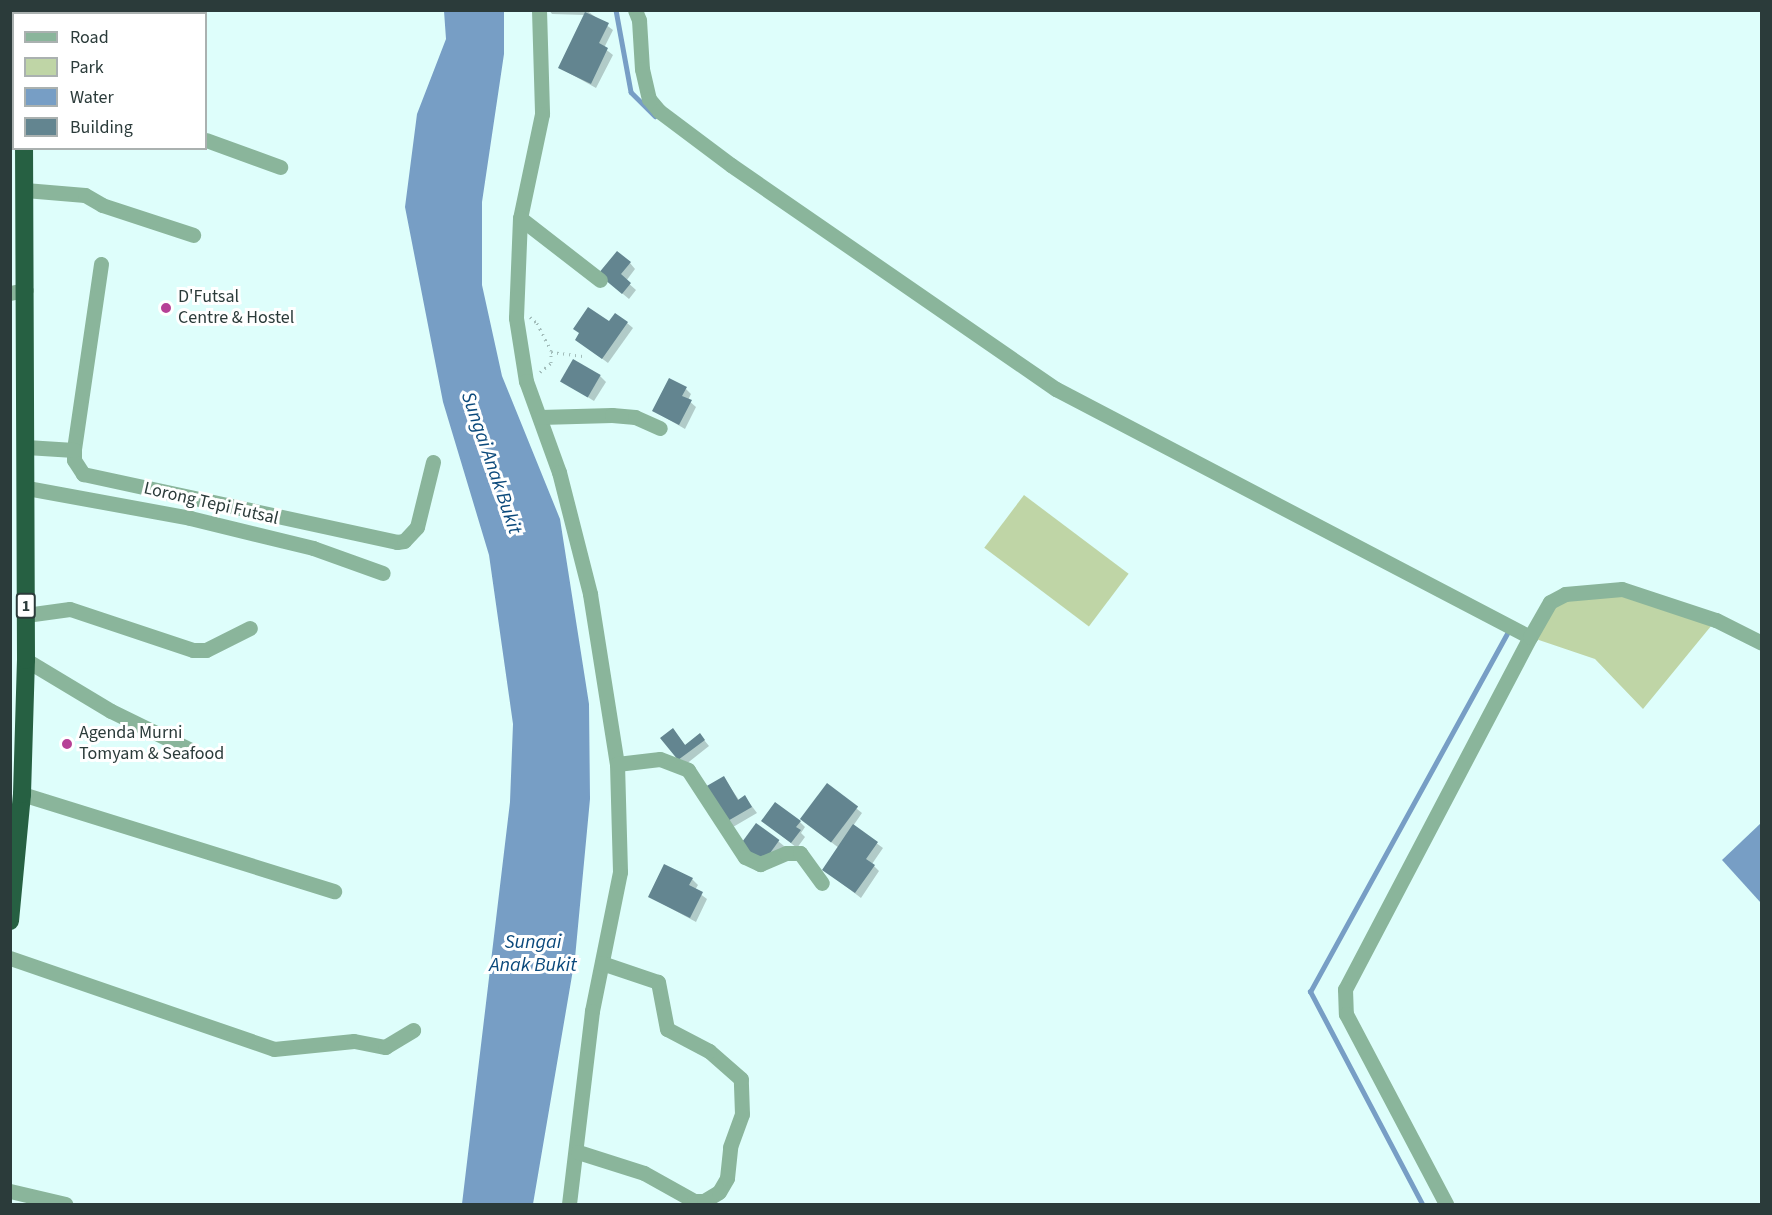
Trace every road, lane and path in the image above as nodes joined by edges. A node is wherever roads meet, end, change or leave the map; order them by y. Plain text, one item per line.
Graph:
1 (539, 10) edge
2 (635, 10) edge
3 (207, 140) edge
4 (24, 150) edge
5 (280, 167) dead end
6 (25, 190) junction
7 (520, 218) junction
8 (194, 235) dead end
9 (101, 264) dead end
10 (18, 267) edge
11 (600, 280) dead end
12 (18, 292) edge
13 (516, 318) junction
14 (551, 352) junction
15 (585, 356) dead end
16 (526, 381) junction
17 (540, 417) junction
18 (660, 428) dead end
19 (26, 447) junction
20 (74, 450) junction
21 (433, 462) dead end
22 (27, 488) junction
23 (383, 573) dead end
24 (26, 615) junction
25 (250, 628) dead end
26 (1530, 637) junction
27 (1761, 643) edge
28 (26, 660) junction
29 (189, 749) dead end
30 (616, 764) junction
31 (22, 794) junction
32 (822, 883) dead end
33 (334, 891) dead end
34 (10, 921) edge
35 (10, 958) edge
36 (602, 963) junction
37 (413, 1030) dead end
38 (578, 1152) junction
39 (10, 1191) edge
40 (66, 1204) edge
41 (569, 1204) edge
42 (1446, 1204) edge

1 - 7 street
2 - 26 street
3 - 5 street
4 - 6 highway, 1
6 - 8 street
6 - 10 highway, 1
7 - 11 street
7 - 13 street
9 - 20 street
10 - 12 highway, 1
12 - 19 highway, 1
13 - 14 path
13 - 16 street
14 - 15 path
14 - 16 path
16 - 17 street
17 - 18 street
17 - 30 street
19 - 20 street
19 - 22 highway, 1
20 - 21 street
22 - 23 street, Lorong Tepi Futsal
22 - 24 highway, 1
24 - 25 street
24 - 28 highway, 1
26 - 27 street
26 - 42 street
28 - 29 street
28 - 31 highway, 1
30 - 32 street
30 - 36 street
31 - 33 street
31 - 34 highway, 1
35 - 37 street
36 - 38 street
36 - 38 street
38 - 41 street
39 - 40 street

